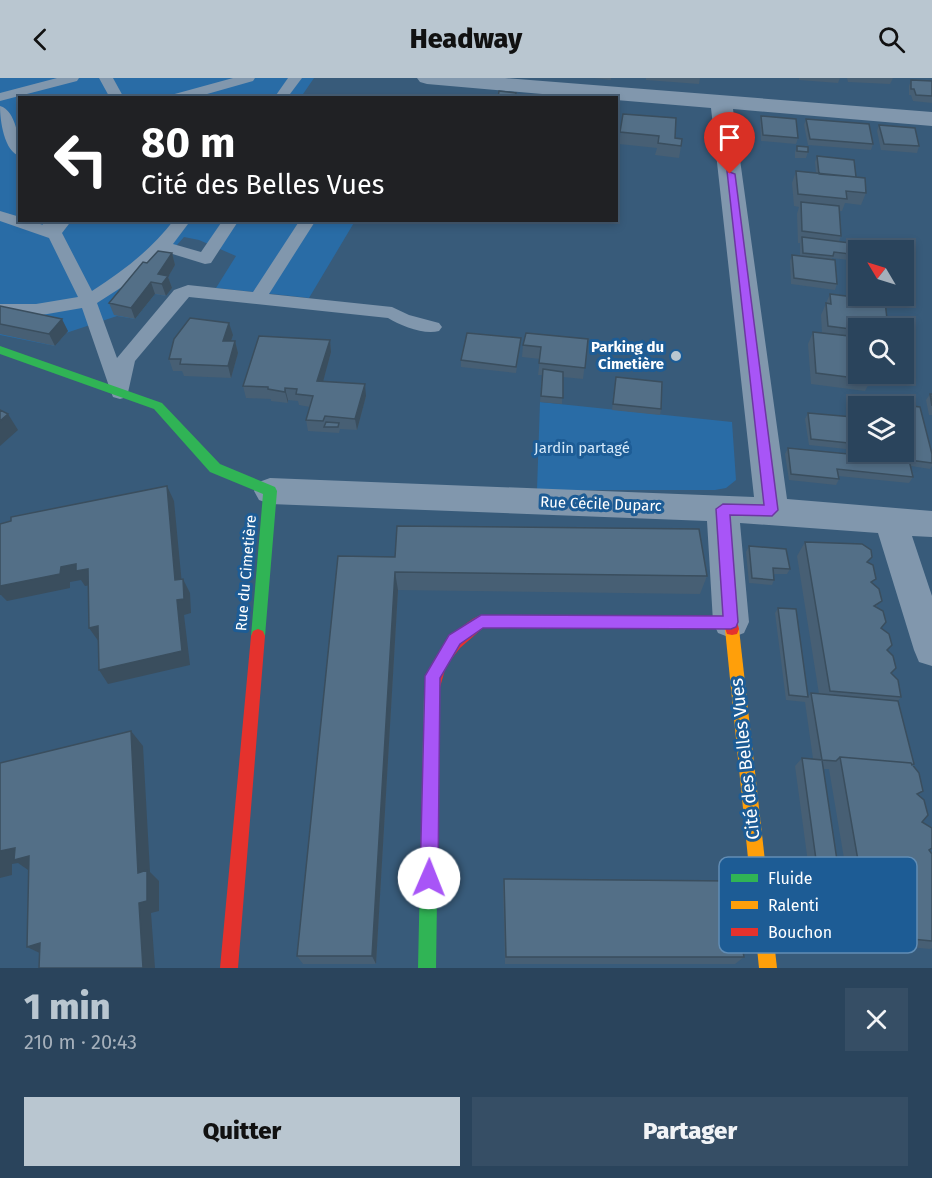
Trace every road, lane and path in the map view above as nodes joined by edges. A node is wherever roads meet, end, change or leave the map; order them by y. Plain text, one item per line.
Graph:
1 (72, 78) edge
2 (106, 78) edge
3 (248, 78) edge
4 (295, 78) edge
5 (427, 78) edge
6 (222, 81) edge
7 (116, 96) edge
8 (181, 96) edge
9 (282, 96) edge
10 (0, 97) edge
11 (721, 103) junction
12 (0, 110) edge
13 (932, 119) edge
14 (18, 146) edge
15 (0, 147) edge
16 (0, 216) edge
17 (18, 220) edge
18 (27, 222) edge
19 (181, 222) edge
20 (230, 222) edge
21 (307, 222) edge
22 (50, 227) edge
23 (163, 246) junction
24 (197, 275) junction
25 (258, 298) junction
26 (88, 301) junction
27 (0, 310) edge
28 (433, 327) dead end
29 (0, 350) edge
30 (120, 392) junction
31 (270, 491) junction
32 (723, 509) junction
33 (772, 510) junction
34 (890, 520) junction
35 (932, 524) edge
36 (731, 622) junction
37 (932, 650) edge
38 (756, 857) edge
39 (766, 953) edge
40 (229, 968) edge
41 (427, 968) edge
42 (768, 968) edge

1 - 10 lane
2 - 7 lane
3 - 6 lane
4 - 9 lane
5 - 11 street
6 - 8 lane
11 - 13 street
11 - 33 street
12 - 14 lane
14 - 15 lane
16 - 17 lane
18 - 22 lane
19 - 23 lane
20 - 24 lane
21 - 25 lane
22 - 26 lane
23 - 24 lane
23 - 26 lane
24 - 25 lane
24 - 30 lane
25 - 28 lane
26 - 27 lane
26 - 30 lane
29 - 30 street
30 - 31 street
31 - 32 street, Rue Cécile Duparc
31 - 40 street, Rue du Cimetière
32 - 33 street, Rue Cécile Duparc
32 - 36 street, Cité des Belles Vues
33 - 34 street, Rue Cécile Duparc
34 - 35 street, Rue Cécile Duparc
34 - 37 street
36 - 38 street, Cité des Belles Vues
36 - 41 street
39 - 42 street, Cité des Belles Vues

